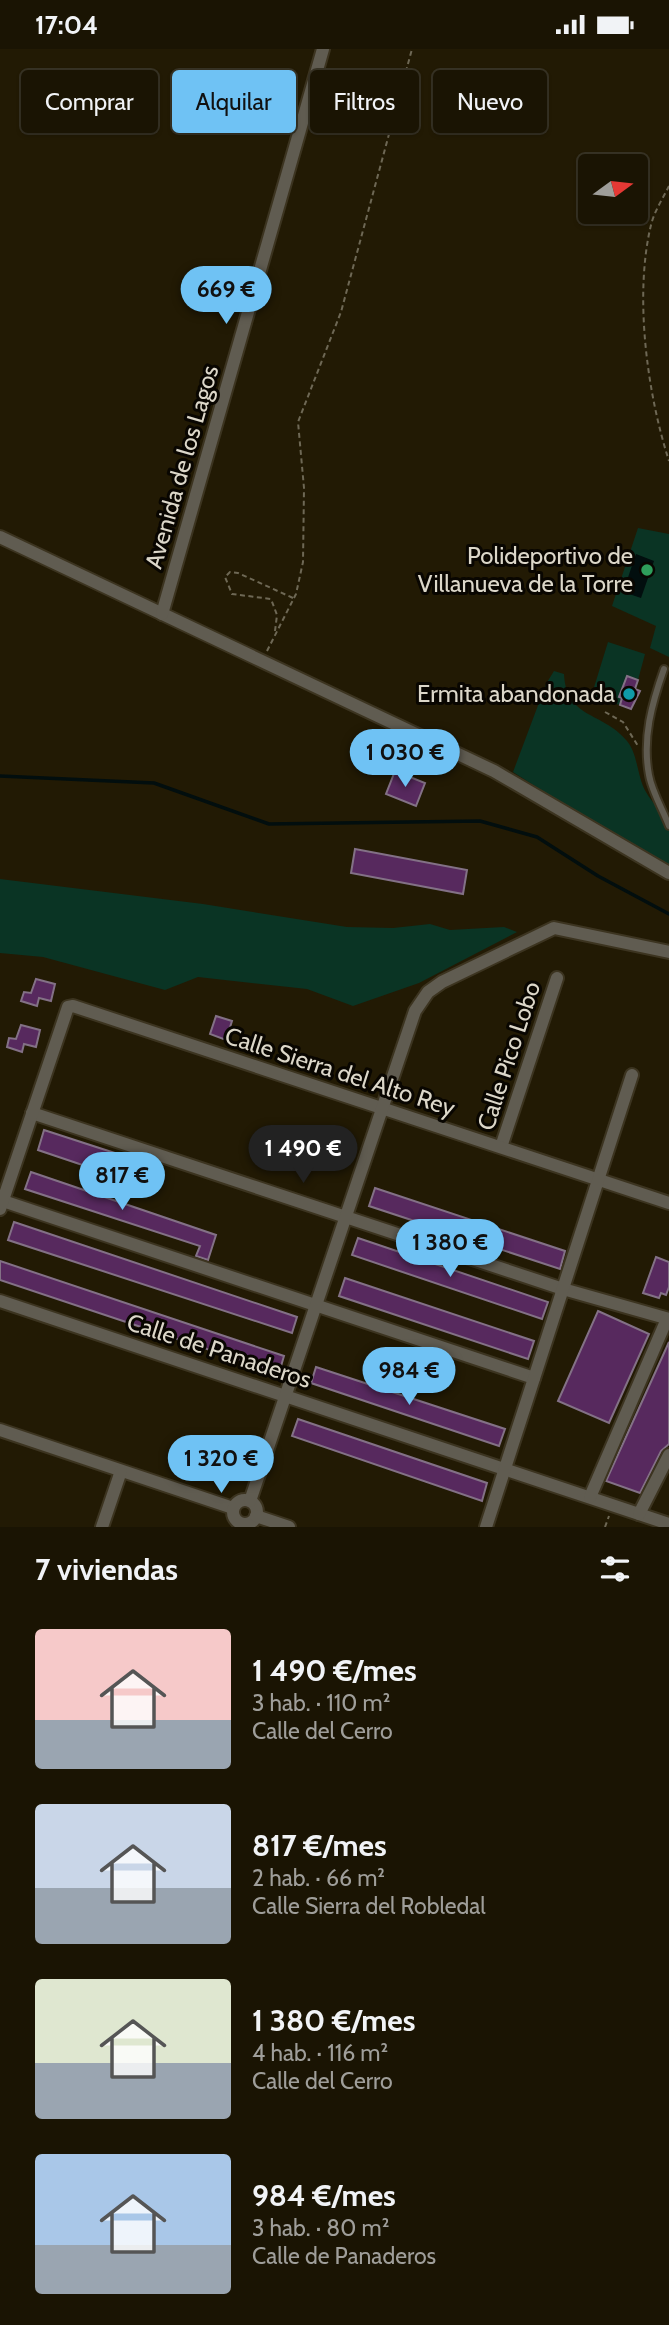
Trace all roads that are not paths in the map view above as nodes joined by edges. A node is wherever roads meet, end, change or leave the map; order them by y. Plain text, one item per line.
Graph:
1 (323, 49) edge
2 (0, 537) edge
3 (162, 614) junction
4 (664, 669) dead end
5 (669, 826) edge
6 (669, 873) edge
7 (669, 952) edge
8 (558, 978) dead end
9 (632, 1075) dead end
10 (382, 1108) junction
11 (32, 1113) junction
12 (501, 1147) junction
13 (598, 1180) junction
14 (669, 1203) edge
15 (1, 1205) edge
16 (345, 1217) junction
17 (563, 1289) junction
18 (0, 1301) edge
19 (316, 1305) junction
20 (668, 1319) edge
21 (534, 1378) junction
22 (286, 1395) junction
23 (0, 1430) edge
24 (669, 1455) edge
25 (505, 1469) junction
26 (121, 1471) junction
27 (590, 1497) junction
28 (250, 1501) junction
29 (233, 1508) junction
30 (639, 1514) junction
31 (256, 1516) junction
32 (669, 1524) edge
33 (241, 1525) edge
34 (102, 1527) edge
35 (289, 1527) edge
36 (486, 1527) edge

1 - 3 street, Avenida de los Lagos
2 - 3 street
3 - 6 street
4 - 5 lane
7 - 10 street
8 - 12 street, Calle Pico Lobo
9 - 13 street
10 - 11 street, Calle Sierra del Alto Rey
10 - 12 street, Calle Sierra del Alto Rey
10 - 16 street
11 - 15 street
11 - 16 street
12 - 13 street, Calle Sierra del Alto Rey
13 - 14 street, Calle Sierra del Alto Rey
13 - 17 street
15 - 19 street
16 - 17 street
16 - 19 street
17 - 20 street
17 - 21 street
18 - 22 street, Calle de Panaderos
19 - 21 street
19 - 22 street
20 - 27 street
21 - 25 street
22 - 25 street, Calle de Panaderos
22 - 28 street
23 - 26 street
24 - 30 street
25 - 27 street, Calle de Panaderos
25 - 36 street
26 - 29 street
26 - 34 street
27 - 30 street, Calle de Panaderos
28 - 29 street
28 - 31 street
29 - 33 street
30 - 32 street, Calle de Panaderos
31 - 33 street
31 - 35 street

